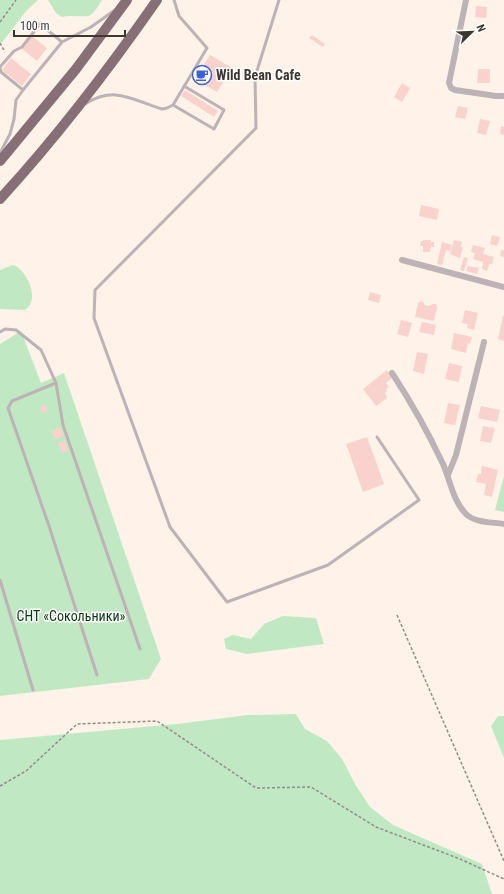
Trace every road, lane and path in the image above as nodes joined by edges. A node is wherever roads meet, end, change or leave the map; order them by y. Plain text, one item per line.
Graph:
1 (16, 0) edge
2 (127, 0) edge
3 (156, 0) edge
4 (174, 0) edge
5 (279, 0) edge
6 (466, 0) edge
7 (0, 22) edge
8 (62, 42) junction
9 (0, 43) edge
10 (7, 55) dead end
11 (0, 67) edge
12 (184, 86) junction
13 (23, 90) junction
14 (504, 96) edge
15 (173, 105) junction
16 (71, 114) junction
17 (0, 153) edge
18 (0, 162) edge
19 (0, 199) edge
20 (402, 260) dead end
21 (504, 287) edge
22 (0, 332) edge
23 (484, 342) dead end
24 (392, 373) dead end
25 (56, 383) junction
26 (377, 437) dead end
27 (448, 475) junction
28 (504, 524) edge
29 (0, 580) edge
30 (397, 615) dead end
31 (140, 649) dead end
32 (97, 675) dead end
33 (33, 690) dead end
34 (0, 786) edge
35 (504, 861) edge
36 (504, 879) edge

1 - 7 path
2 - 8 lane
2 - 18 highway
3 - 16 highway
4 - 12 lane
5 - 26 lane
6 - 14 street
8 - 11 lane
8 - 13 lane
9 - 10 path
11 - 13 lane
12 - 15 lane
12 - 15 lane
13 - 17 lane
15 - 16 lane
16 - 19 highway
20 - 21 street
22 - 25 lane
23 - 27 street
24 - 27 street
25 - 31 lane
25 - 32 lane
27 - 28 street
29 - 33 lane
30 - 35 path
34 - 36 path

